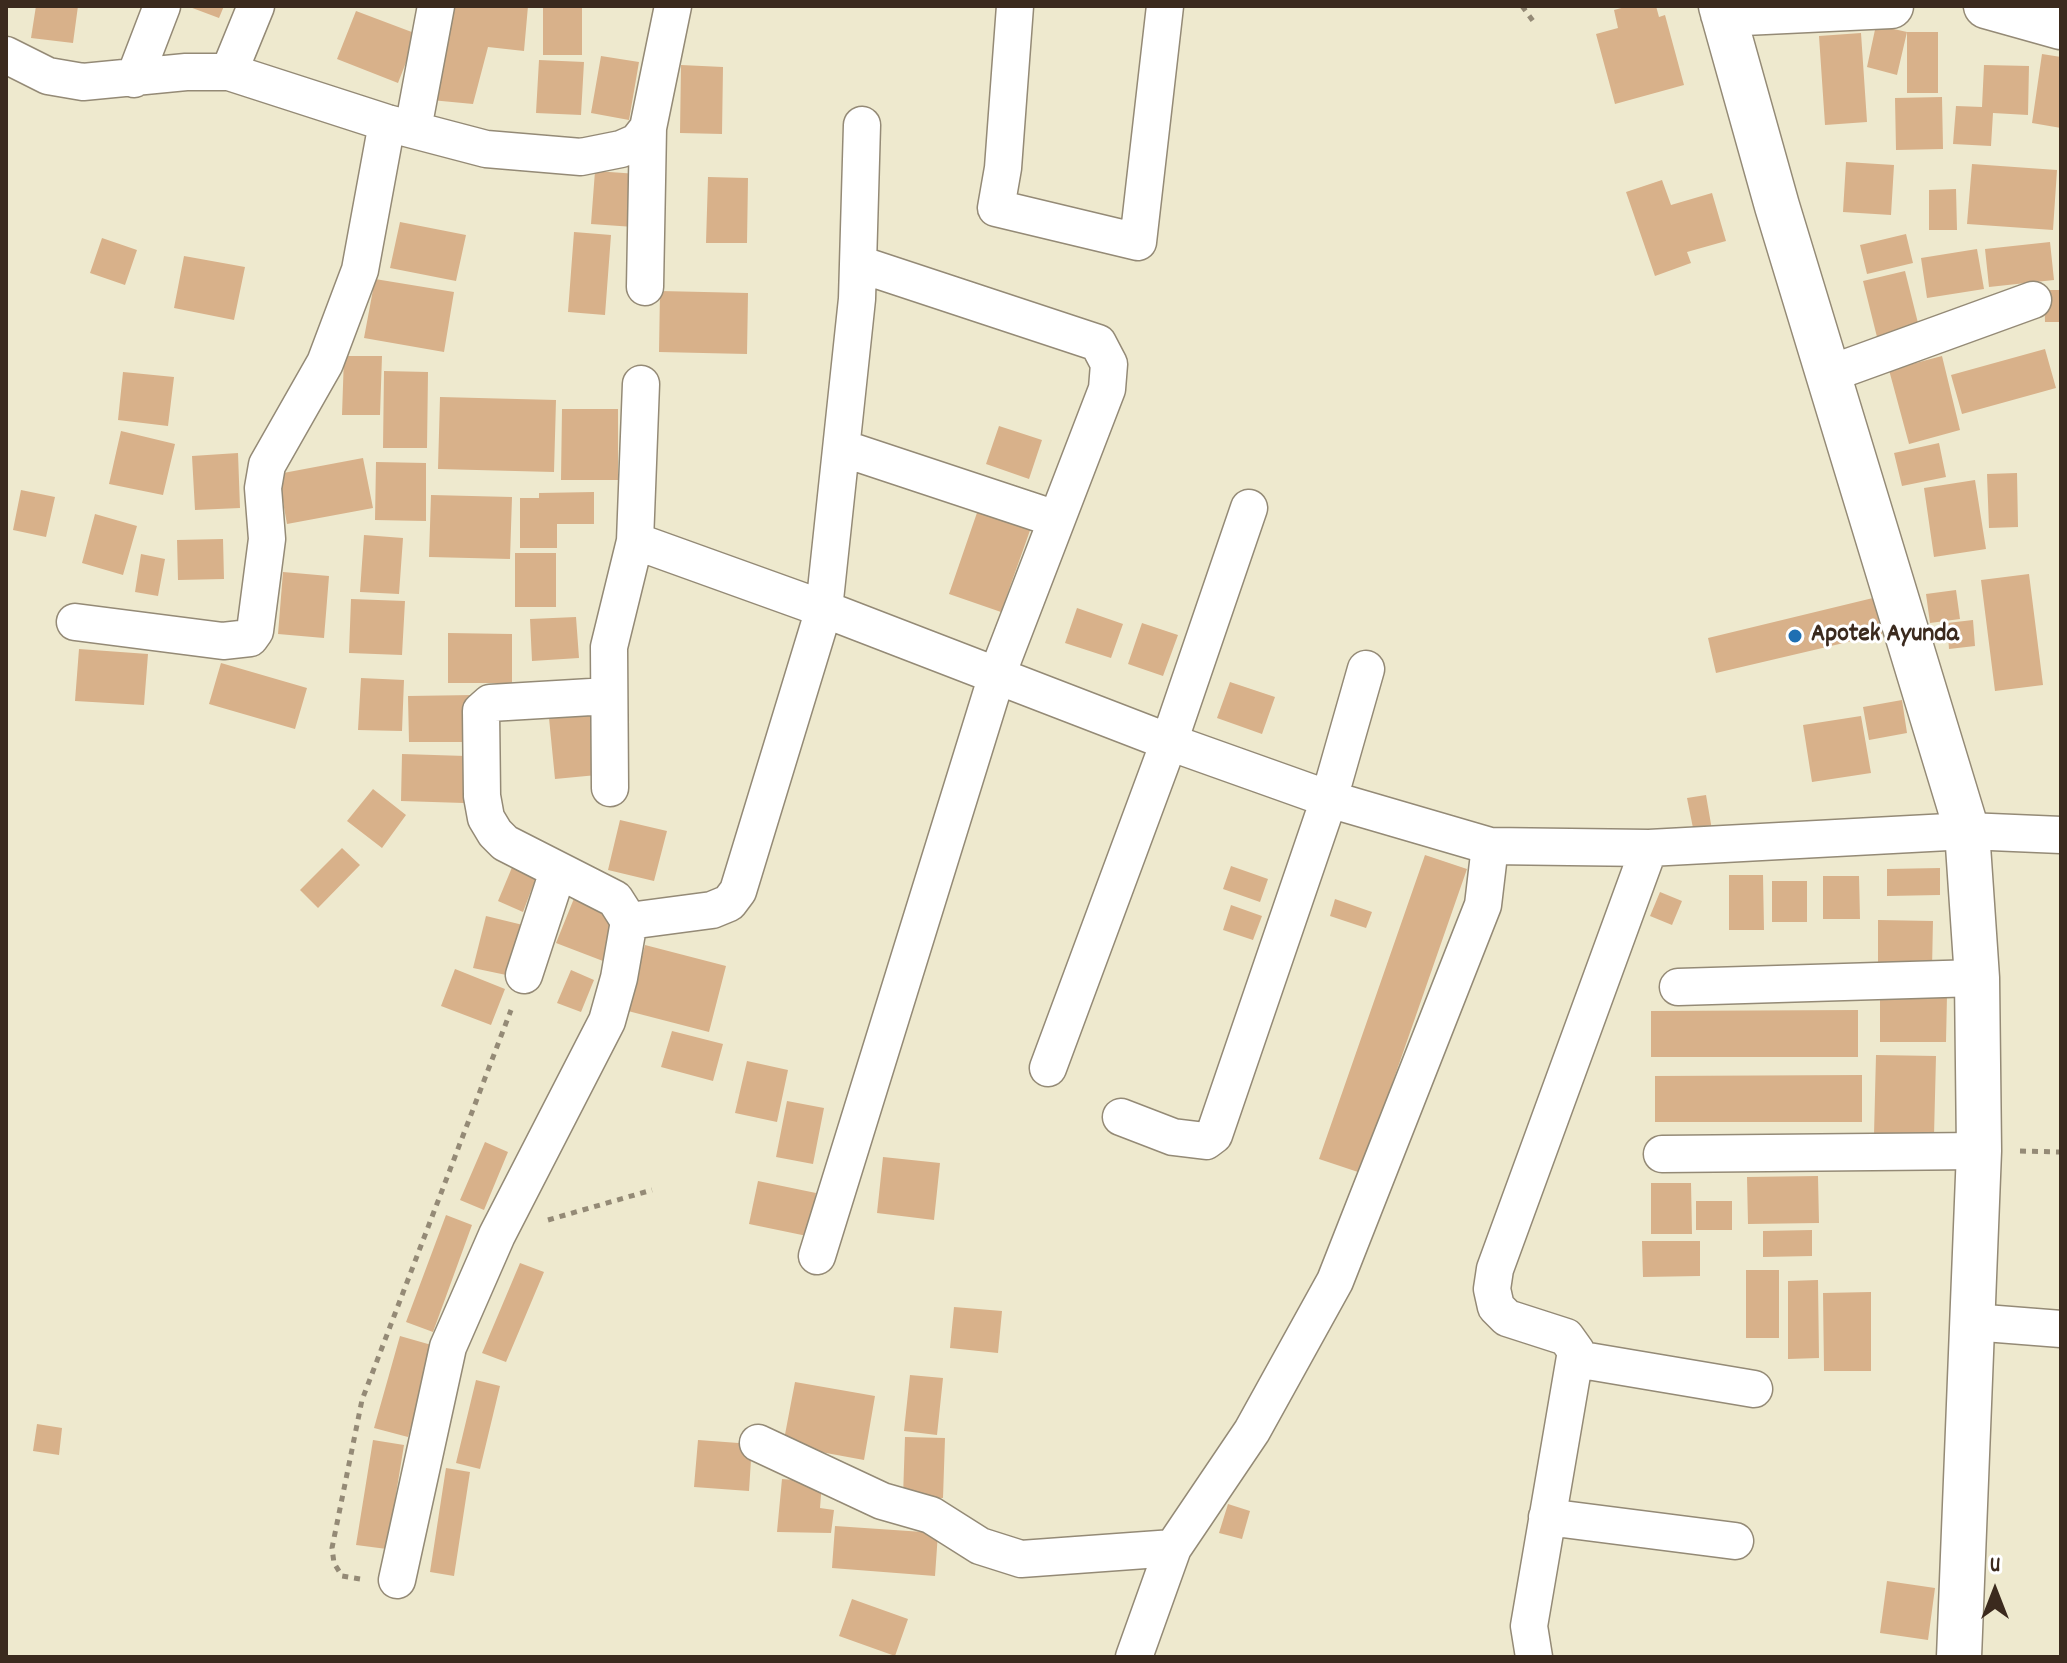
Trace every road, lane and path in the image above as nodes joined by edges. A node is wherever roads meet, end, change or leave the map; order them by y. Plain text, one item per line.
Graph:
1 (162, 6) edge
2 (256, 6) edge
3 (436, 6) edge
4 (673, 6) edge
5 (1015, 6) edge
6 (1165, 6) edge
7 (1522, 6) edge
8 (1891, 6) edge
9 (1986, 6) edge
10 (1722, 10) edge
11 (1536, 25) dead end
12 (2061, 27) edge
13 (6, 55) edge
14 (229, 72) junction
15 (134, 79) junction
16 (862, 125) dead end
17 (400, 126) junction
18 (648, 128) junction
19 (859, 264) junction
20 (645, 287) dead end
21 (2033, 300) dead end
22 (1829, 374) junction
23 (641, 384) dead end
24 (842, 448) junction
25 (1249, 508) dead end
26 (1056, 519) junction
27 (635, 541) junction
28 (824, 609) junction
29 (75, 622) dead end
30 (1366, 669) dead end
31 (997, 675) junction
32 (608, 696) junction
33 (1169, 742) junction
34 (610, 788) dead end
35 (1329, 799) junction
36 (1967, 831) junction
37 (2061, 835) edge
38 (1512, 848) junction
39 (1649, 848) junction
40 (558, 871) junction
41 (629, 921) junction
42 (524, 975) joint
43 (1977, 978) junction
44 (1678, 987) dead end
45 (1048, 1068) dead end
46 (1121, 1117) dead end
47 (1979, 1151) junction
48 (1662, 1154) dead end
49 (652, 1190) dead end
50 (497, 1235) junction
51 (817, 1256) dead end
52 (1972, 1322) junction
53 (2061, 1329) edge
54 (1576, 1359) junction
55 (1754, 1389) dead end
56 (758, 1443) dead end
57 (1547, 1517) junction
58 (1735, 1541) dead end
59 (1173, 1548) junction
60 (397, 1580) joint
61 (1134, 1657) edge
62 (1534, 1657) edge
63 (1959, 1657) edge

1 - 15 street
2 - 14 street
3 - 17 street
4 - 18 street
5 - 6 street
7 - 11 path
8 - 10 street
9 - 12 street
10 - 22 street
13 - 15 street
14 - 15 street
14 - 17 street
16 - 19 street
17 - 18 street
17 - 29 street
18 - 20 street
19 - 24 street
19 - 26 street
21 - 22 street
22 - 36 street
23 - 27 street
24 - 26 street
24 - 28 street
25 - 33 street
26 - 31 street
27 - 28 street
27 - 32 street
28 - 31 street
28 - 41 street
30 - 35 street
31 - 33 street
31 - 51 street
32 - 34 street
32 - 40 street
33 - 35 street
33 - 45 street
35 - 38 street
35 - 46 street
36 - 37 street
36 - 39 street
36 - 43 street
38 - 39 street
38 - 59 street
39 - 54 street
40 - 41 street
40 - 42 street
41 - 50 street
42 - 60 path
43 - 44 street
43 - 47 street
47 - 48 street
47 - 52 street
49 - 50 path
50 - 60 street
52 - 53 street
52 - 63 street
54 - 55 street
54 - 57 street
56 - 59 street
57 - 58 street
57 - 62 street
59 - 61 street

